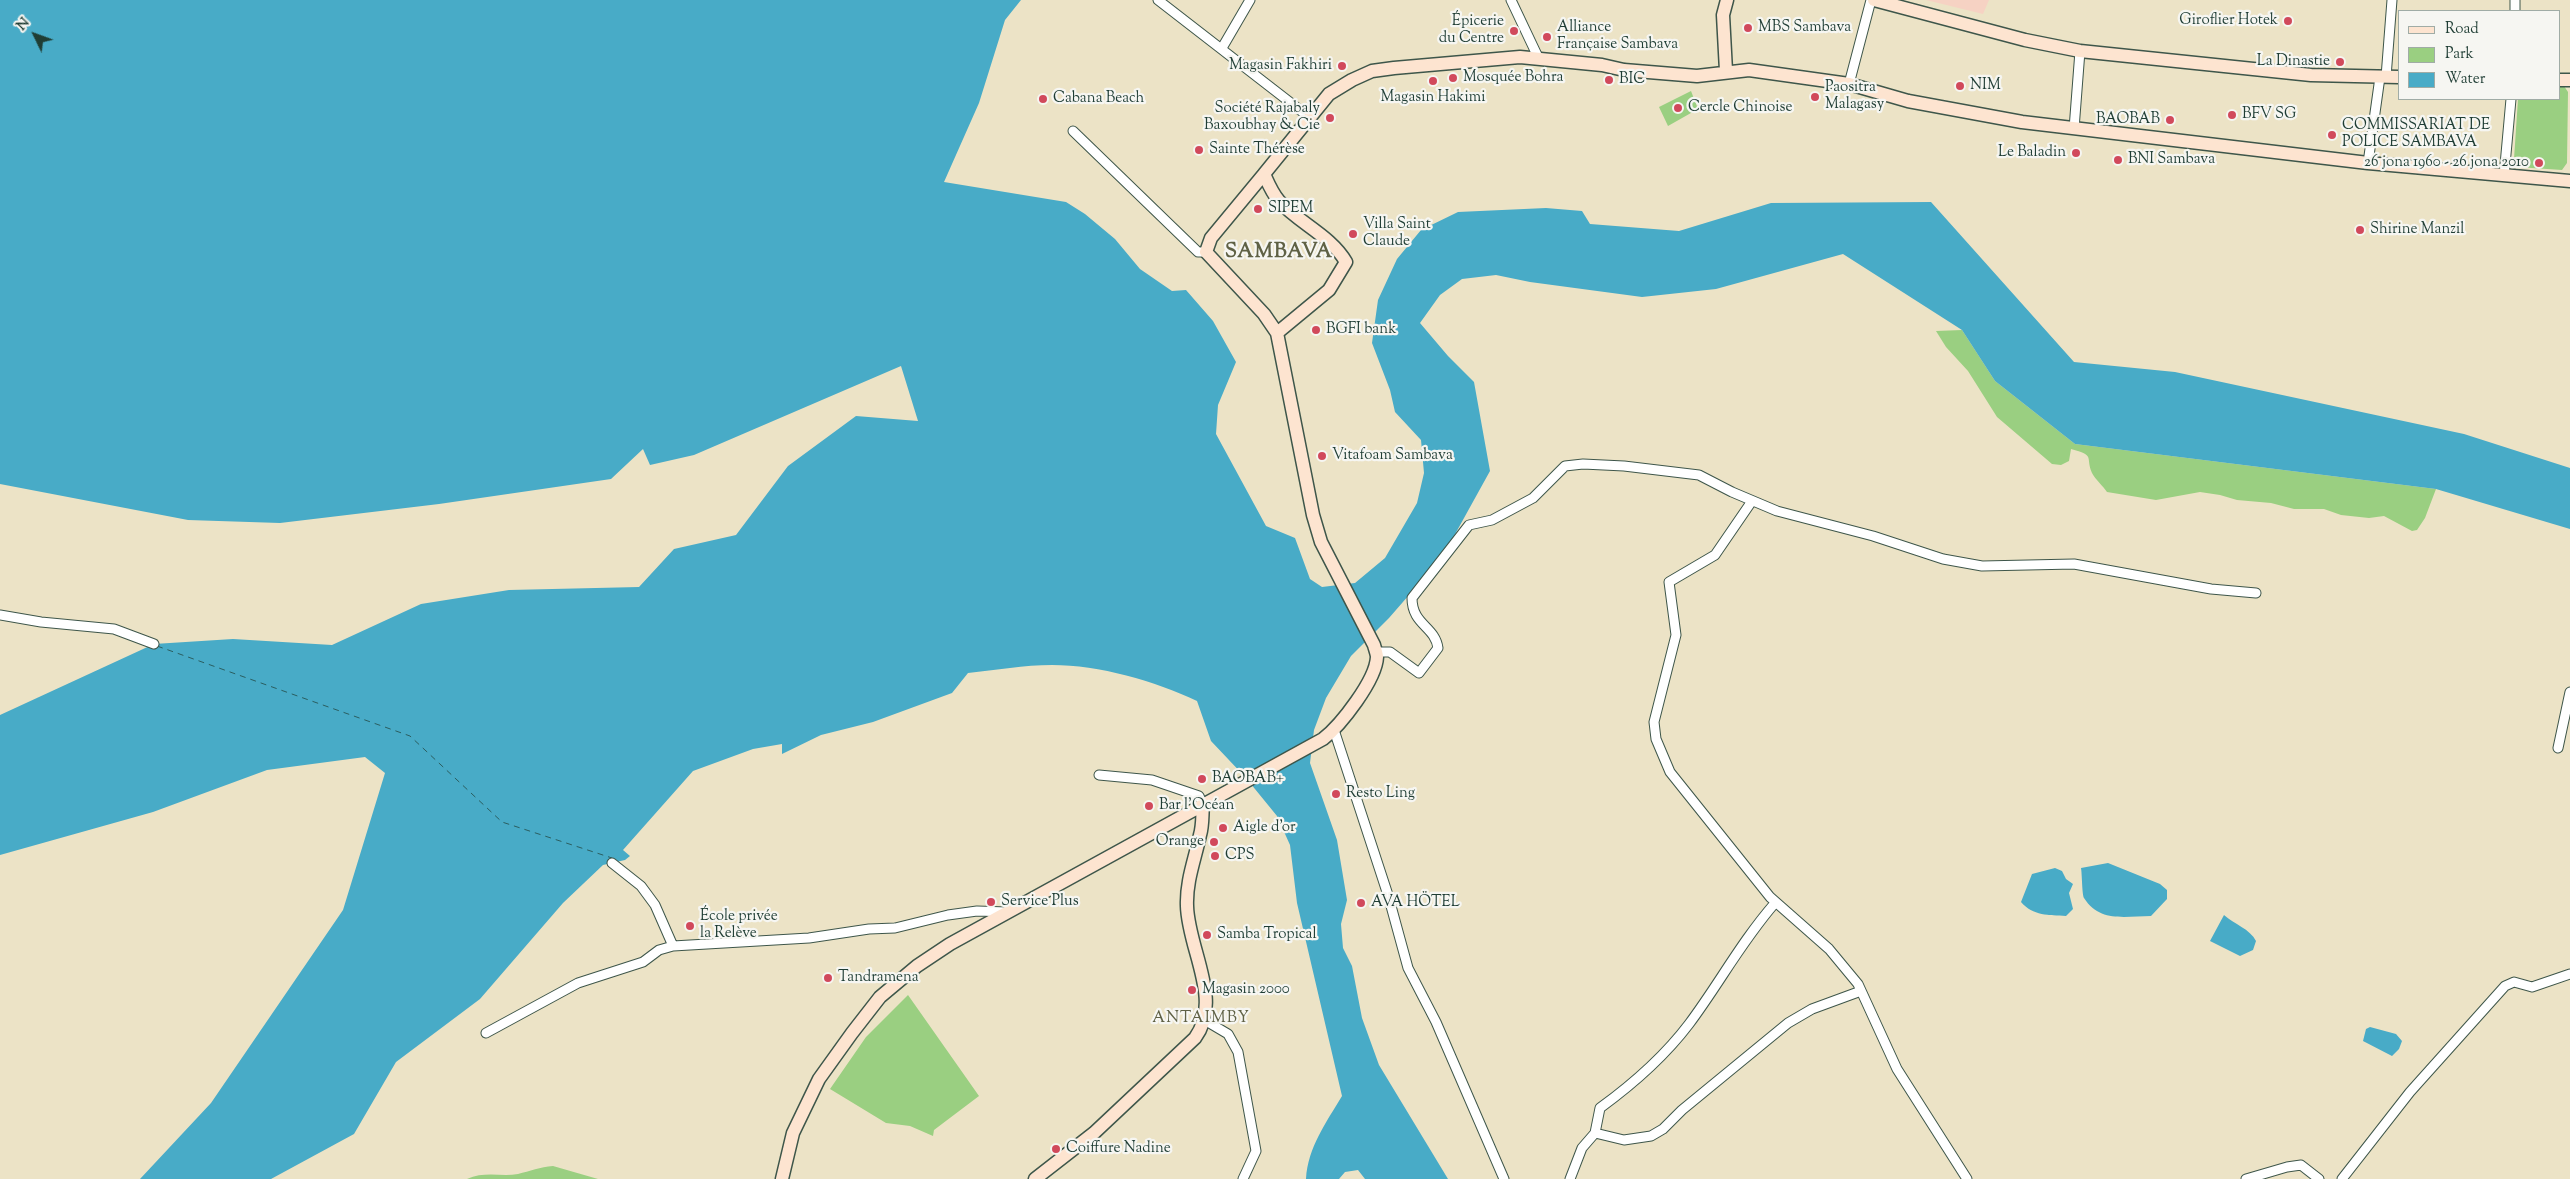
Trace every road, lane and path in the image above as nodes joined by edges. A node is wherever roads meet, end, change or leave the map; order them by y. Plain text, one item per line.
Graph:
1 (1158, 0) edge
2 (1250, 0) edge
3 (1511, 0) edge
4 (1727, 0) edge
5 (1872, 0) edge
6 (2392, 0) edge
7 (1222, 48) junction
8 (2080, 51) junction
9 (1538, 57) junction
10 (1726, 71) junction
11 (2388, 77) edge
12 (1849, 84) junction
13 (2511, 100) edge
14 (1309, 117) junction
15 (2074, 129) junction
16 (1073, 131) dead end
17 (2368, 163) junction
18 (1264, 174) junction
19 (2504, 176) junction
20 (2570, 180) edge
21 (1206, 252) junction
22 (1277, 333) junction
23 (1752, 502) junction
24 (2256, 593) dead end
25 (0, 615) edge
26 (154, 644) dead end
27 (1375, 648) junction
28 (2570, 692) edge
29 (1334, 730) junction
30 (2558, 748) dead end
31 (1099, 775) dead end
32 (1203, 805) junction
33 (612, 863) dead end
34 (1775, 903) junction
35 (1010, 912) junction
36 (674, 946) junction
37 (2570, 974) edge
38 (1861, 991) junction
39 (1206, 1021) junction
40 (486, 1033) dead end
41 (1595, 1133) junction
42 (782, 1179) edge
43 (1035, 1179) edge
44 (1243, 1179) edge
45 (1504, 1179) edge
46 (1570, 1179) edge
47 (1967, 1179) edge
48 (2246, 1179) edge
49 (2319, 1179) edge
50 (2342, 1179) edge

1 - 7 street
2 - 7 street
3 - 9 street
4 - 10 main road
5 - 8 main road
5 - 12 street
6 - 11 street
7 - 14 street
8 - 11 main road
8 - 15 street
9 - 10 main road
9 - 14 main road
10 - 12 main road
11 - 17 street
12 - 15 main road
13 - 19 street
14 - 18 main road
15 - 17 main road
16 - 21 street
17 - 19 main road
18 - 21 main road
18 - 22 main road
19 - 20 main road
21 - 22 main road
22 - 27 main road
23 - 24 street
23 - 27 street
23 - 34 street
25 - 26 street
27 - 29 main road
28 - 30 street
29 - 32 main road
29 - 45 street
31 - 32 street
32 - 35 main road
32 - 39 main road
33 - 36 street
34 - 38 street
34 - 41 street
35 - 36 street
35 - 42 main road
36 - 40 street
37 - 50 street
38 - 41 street
38 - 47 street
39 - 43 main road
39 - 44 street
41 - 46 street
48 - 49 street

